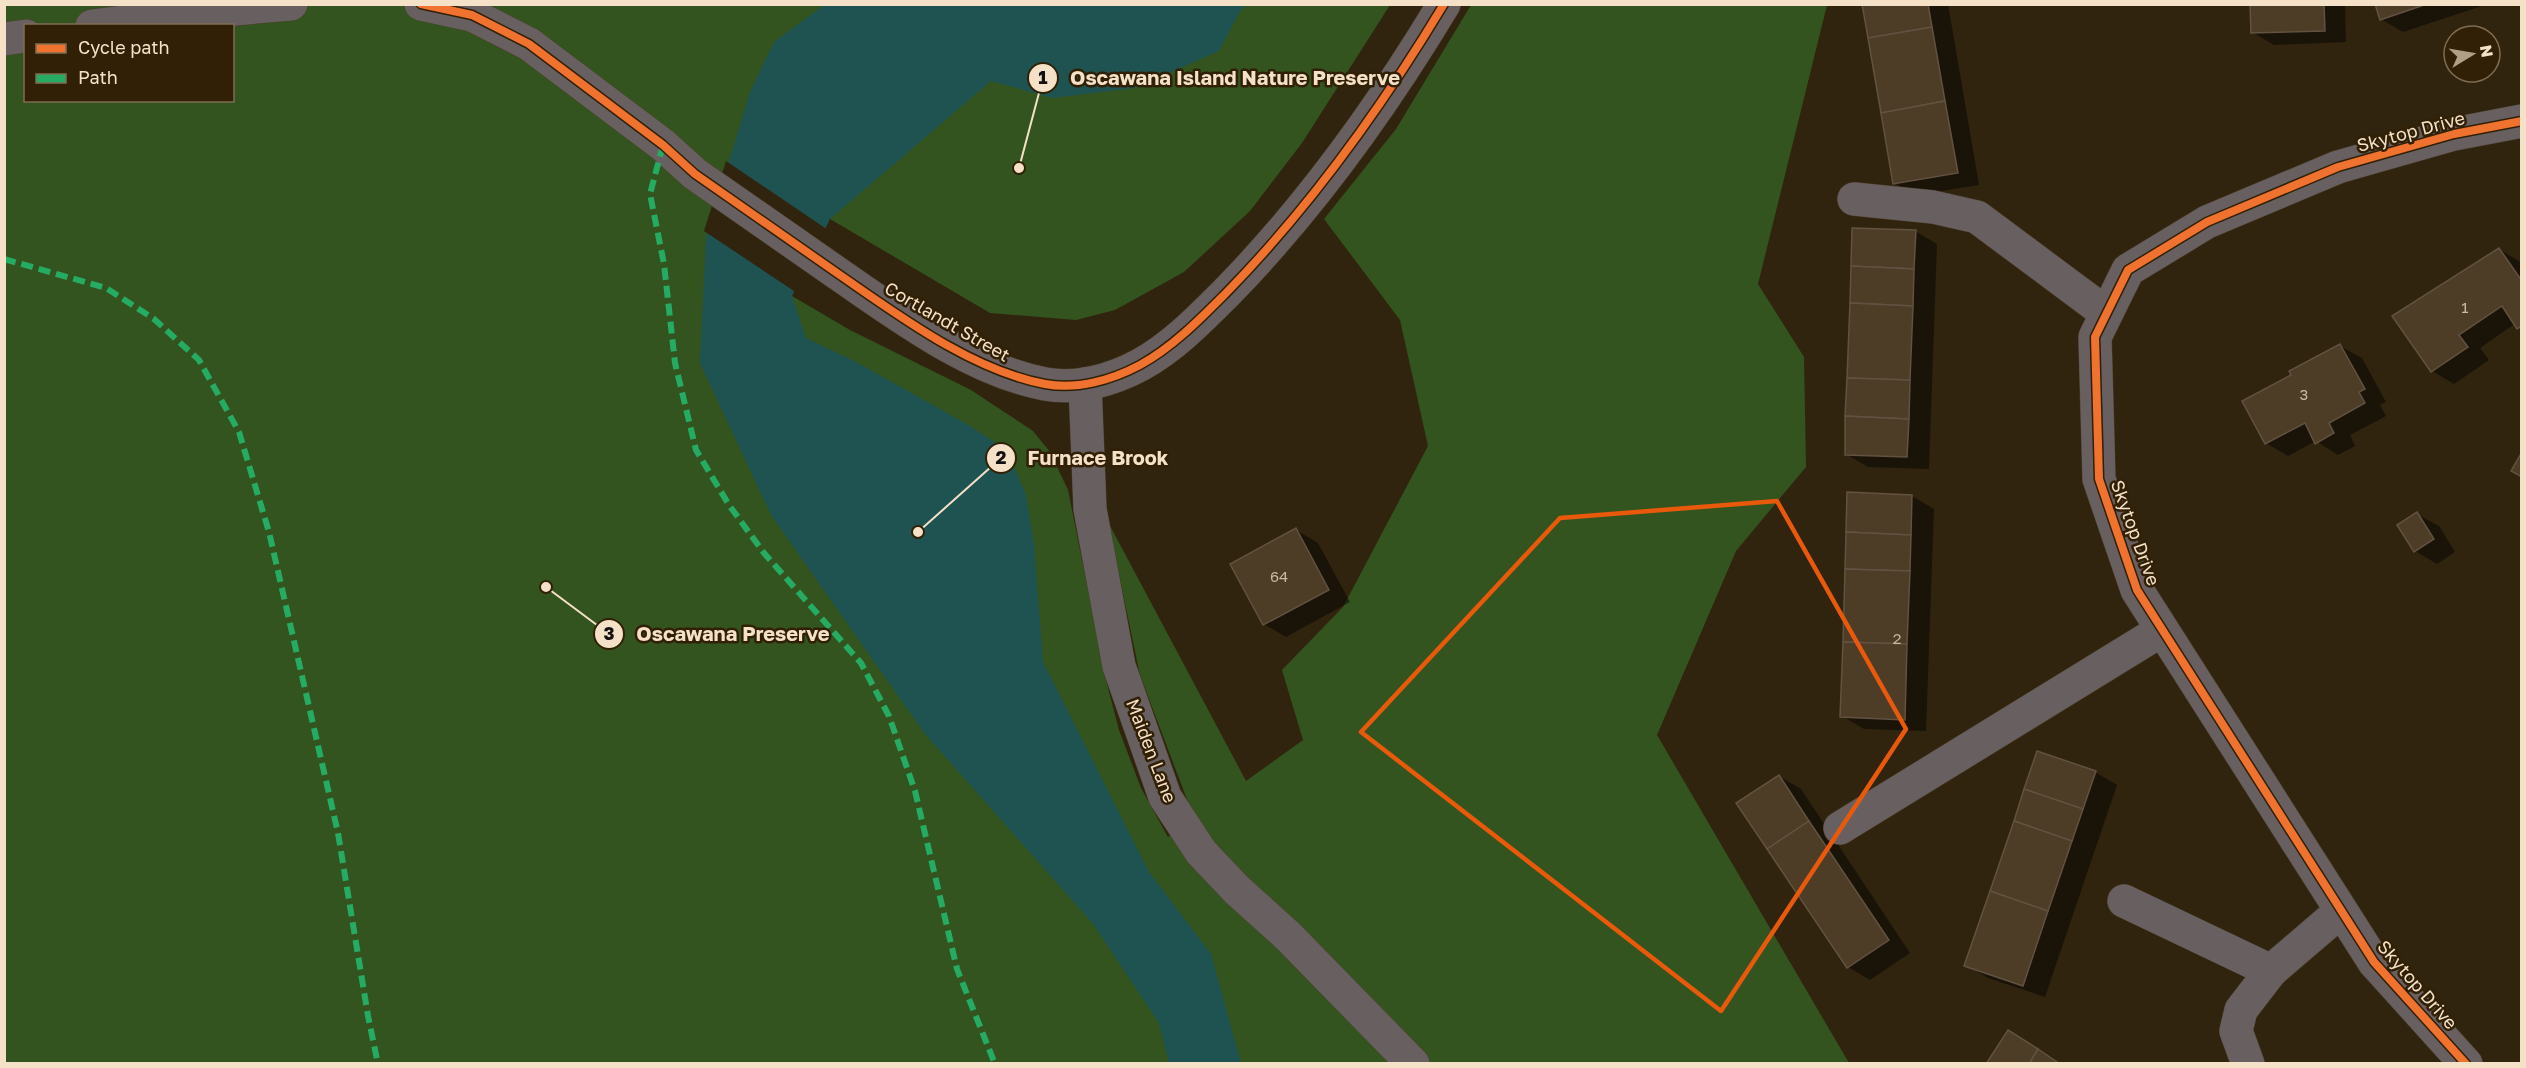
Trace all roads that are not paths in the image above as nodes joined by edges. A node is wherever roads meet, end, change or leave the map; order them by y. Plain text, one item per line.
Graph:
1 (291, 4) edge
2 (422, 4) edge
3 (1444, 4) edge
4 (108, 24) edge
5 (24, 36) edge
6 (4, 39) edge
7 (2522, 121) edge
8 (1854, 199) dead end
9 (2106, 313) junction
10 (1085, 384) junction
11 (2162, 630) junction
12 (1840, 828) dead end
13 (2124, 901) dead end
14 (2341, 911) junction
15 (2271, 971) junction
16 (1413, 1064) edge
17 (2248, 1064) edge
18 (2466, 1064) edge

1 - 4 street
2 - 10 street, Cortlandt Street
3 - 10 street, Cortlandt Street
5 - 6 street
7 - 9 street, Skytop Drive
8 - 9 street
9 - 11 street, Skytop Drive
10 - 16 street, Maiden Lane
11 - 12 street
11 - 14 street, Skytop Drive
13 - 15 street
14 - 15 street
14 - 18 street, Skytop Drive
15 - 17 street

